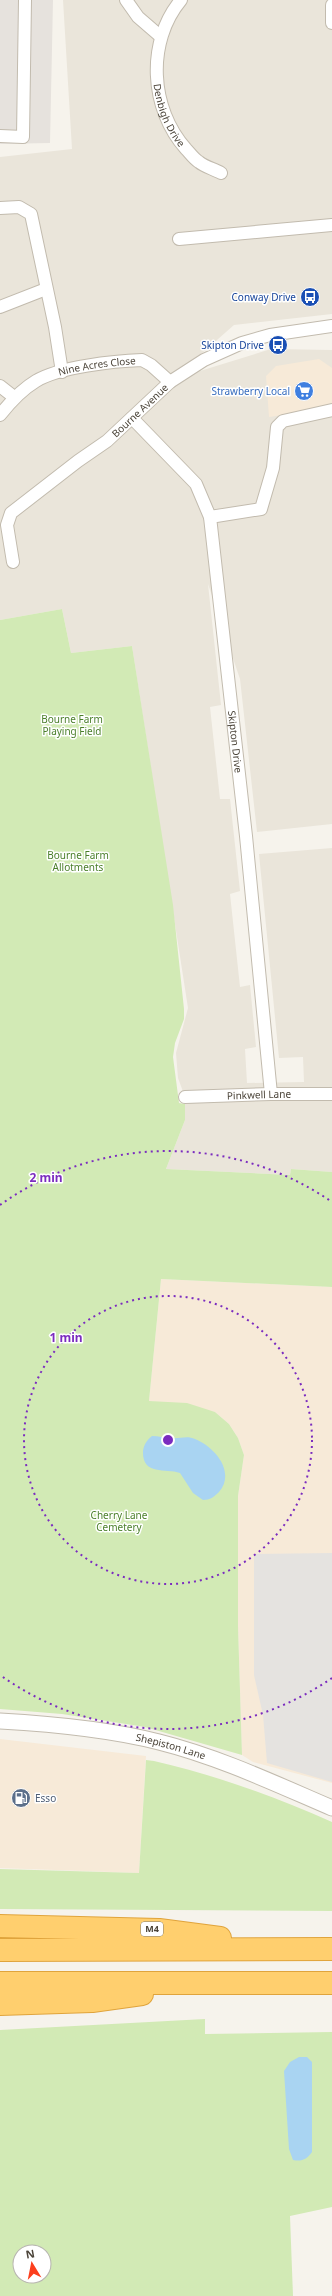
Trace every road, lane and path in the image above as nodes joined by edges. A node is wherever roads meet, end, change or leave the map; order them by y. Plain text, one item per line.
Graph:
1 (25, 0) edge
2 (126, 0) edge
3 (181, 0) edge
4 (332, 5) edge
5 (332, 23) edge
6 (160, 36) junction
7 (0, 136) edge
8 (221, 173) dead end
9 (0, 208) edge
10 (332, 225) edge
11 (179, 239) dead end
12 (46, 289) junction
13 (0, 307) edge
14 (332, 326) edge
15 (62, 372) junction
16 (170, 382) junction
17 (0, 386) edge
18 (18, 394) junction
19 (332, 410) edge
20 (0, 415) edge
21 (132, 418) junction
22 (210, 517) junction
23 (13, 562) dead end
24 (271, 1094) junction
25 (332, 1094) edge
26 (185, 1097) dead end
27 (0, 1721) edge
28 (332, 1808) edge
29 (0, 1926) edge
30 (332, 1948) edge
31 (303, 1949) junction
32 (0, 1950) edge
33 (0, 1983) edge
34 (214, 1983) junction
35 (332, 1983) edge
36 (0, 2004) edge

1 - 7 street
2 - 6 street
3 - 6 street, Denbigh Drive
4 - 5 street
6 - 8 street, Denbigh Drive
9 - 12 street
10 - 11 street
12 - 13 street
12 - 15 street
14 - 16 street, Bourne Avenue
15 - 16 street, Nine Acres Close
15 - 18 street, Nine Acres Close
16 - 21 street, Bourne Avenue
17 - 18 street
18 - 20 street, Nine Acres Close
19 - 22 street
21 - 22 street, Skipton Drive
21 - 23 street, Bourne Avenue
22 - 24 street, Skipton Drive
24 - 25 street, Pinkwell Lane
24 - 26 street, Pinkwell Lane
27 - 28 street, Shepiston Lane
29 - 31 highway, M4
30 - 31 highway, M4
31 - 32 highway, M4
33 - 34 highway
34 - 35 highway
34 - 36 highway

